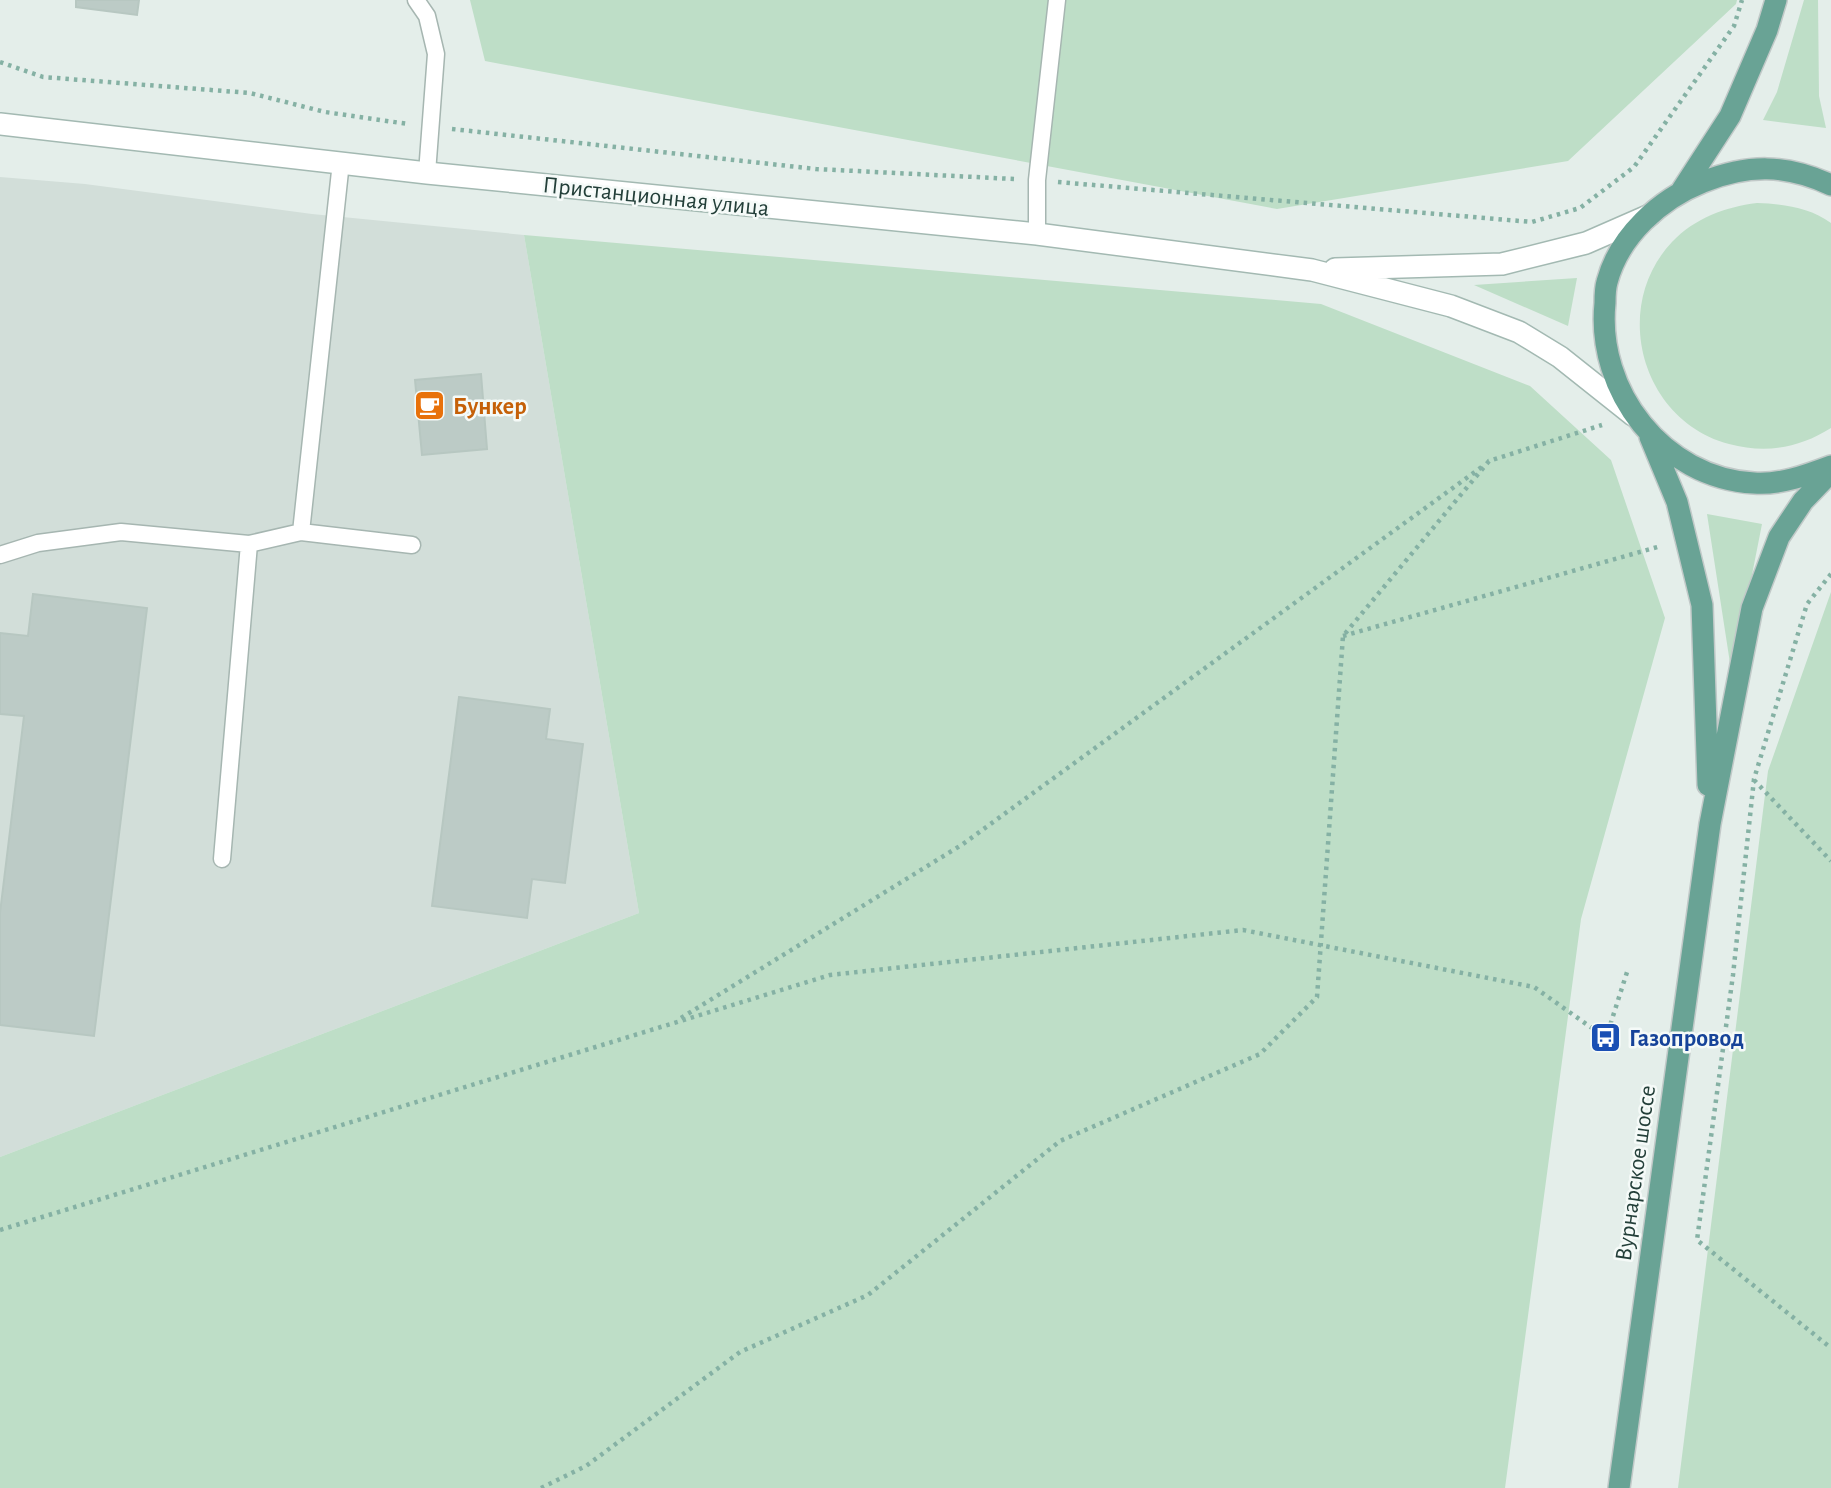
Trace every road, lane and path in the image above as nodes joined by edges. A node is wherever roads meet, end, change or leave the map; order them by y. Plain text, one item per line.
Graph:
1 (416, 0) edge
2 (1057, 0) edge
3 (1742, 0) edge
4 (1776, 0) edge
5 (0, 62) edge
6 (0, 124) edge
7 (431, 127) junction
8 (341, 162) junction
9 (428, 173) junction
10 (1037, 180) junction
11 (1831, 185) edge
12 (1682, 190) junction
13 (1650, 215) junction
14 (1037, 234) junction
15 (1312, 270) junction
16 (1633, 415) junction
17 (1647, 432) junction
18 (1489, 461) junction
19 (1831, 466) edge
20 (1831, 472) edge
21 (301, 532) junction
22 (1686, 540) junction
23 (249, 544) junction
24 (412, 545) dead end
25 (0, 555) edge
26 (1831, 574) edge
27 (1343, 636) junction
28 (1754, 779) junction
29 (1710, 824) junction
30 (222, 859) dead end
31 (1831, 861) edge
32 (1321, 945) junction
33 (1628, 969) dead end
34 (675, 1021) junction
35 (0, 1230) edge
36 (1831, 1348) edge
37 (541, 1488) edge
38 (1619, 1488) edge

1 - 7 lane
2 - 10 lane
3 - 10 path
4 - 12 main road
5 - 7 path
6 - 8 street, Пристанционная улица
7 - 9 lane
7 - 10 path
8 - 9 street, Пристанционная улица
8 - 21 lane
9 - 14 street, Пристанционная улица
10 - 14 lane
11 - 12 main road
12 - 13 main road
13 - 15 street, Пристанционная улица
13 - 16 main road
14 - 15 street, Пристанционная улица
15 - 16 street, Пристанционная улица
16 - 17 main road
16 - 18 path
17 - 19 main road
17 - 22 main road, Вурнарское шоссе
18 - 27 path
18 - 34 path
20 - 29 main road, Вурнарское шоссе
21 - 23 lane
21 - 24 lane
22 - 27 path
22 - 29 main road, Вурнарское шоссе
23 - 25 lane
23 - 30 lane
26 - 28 path
27 - 32 path
28 - 31 path
28 - 36 path
29 - 38 main road, Вурнарское шоссе
32 - 33 path
32 - 34 path
32 - 37 path
34 - 35 path

